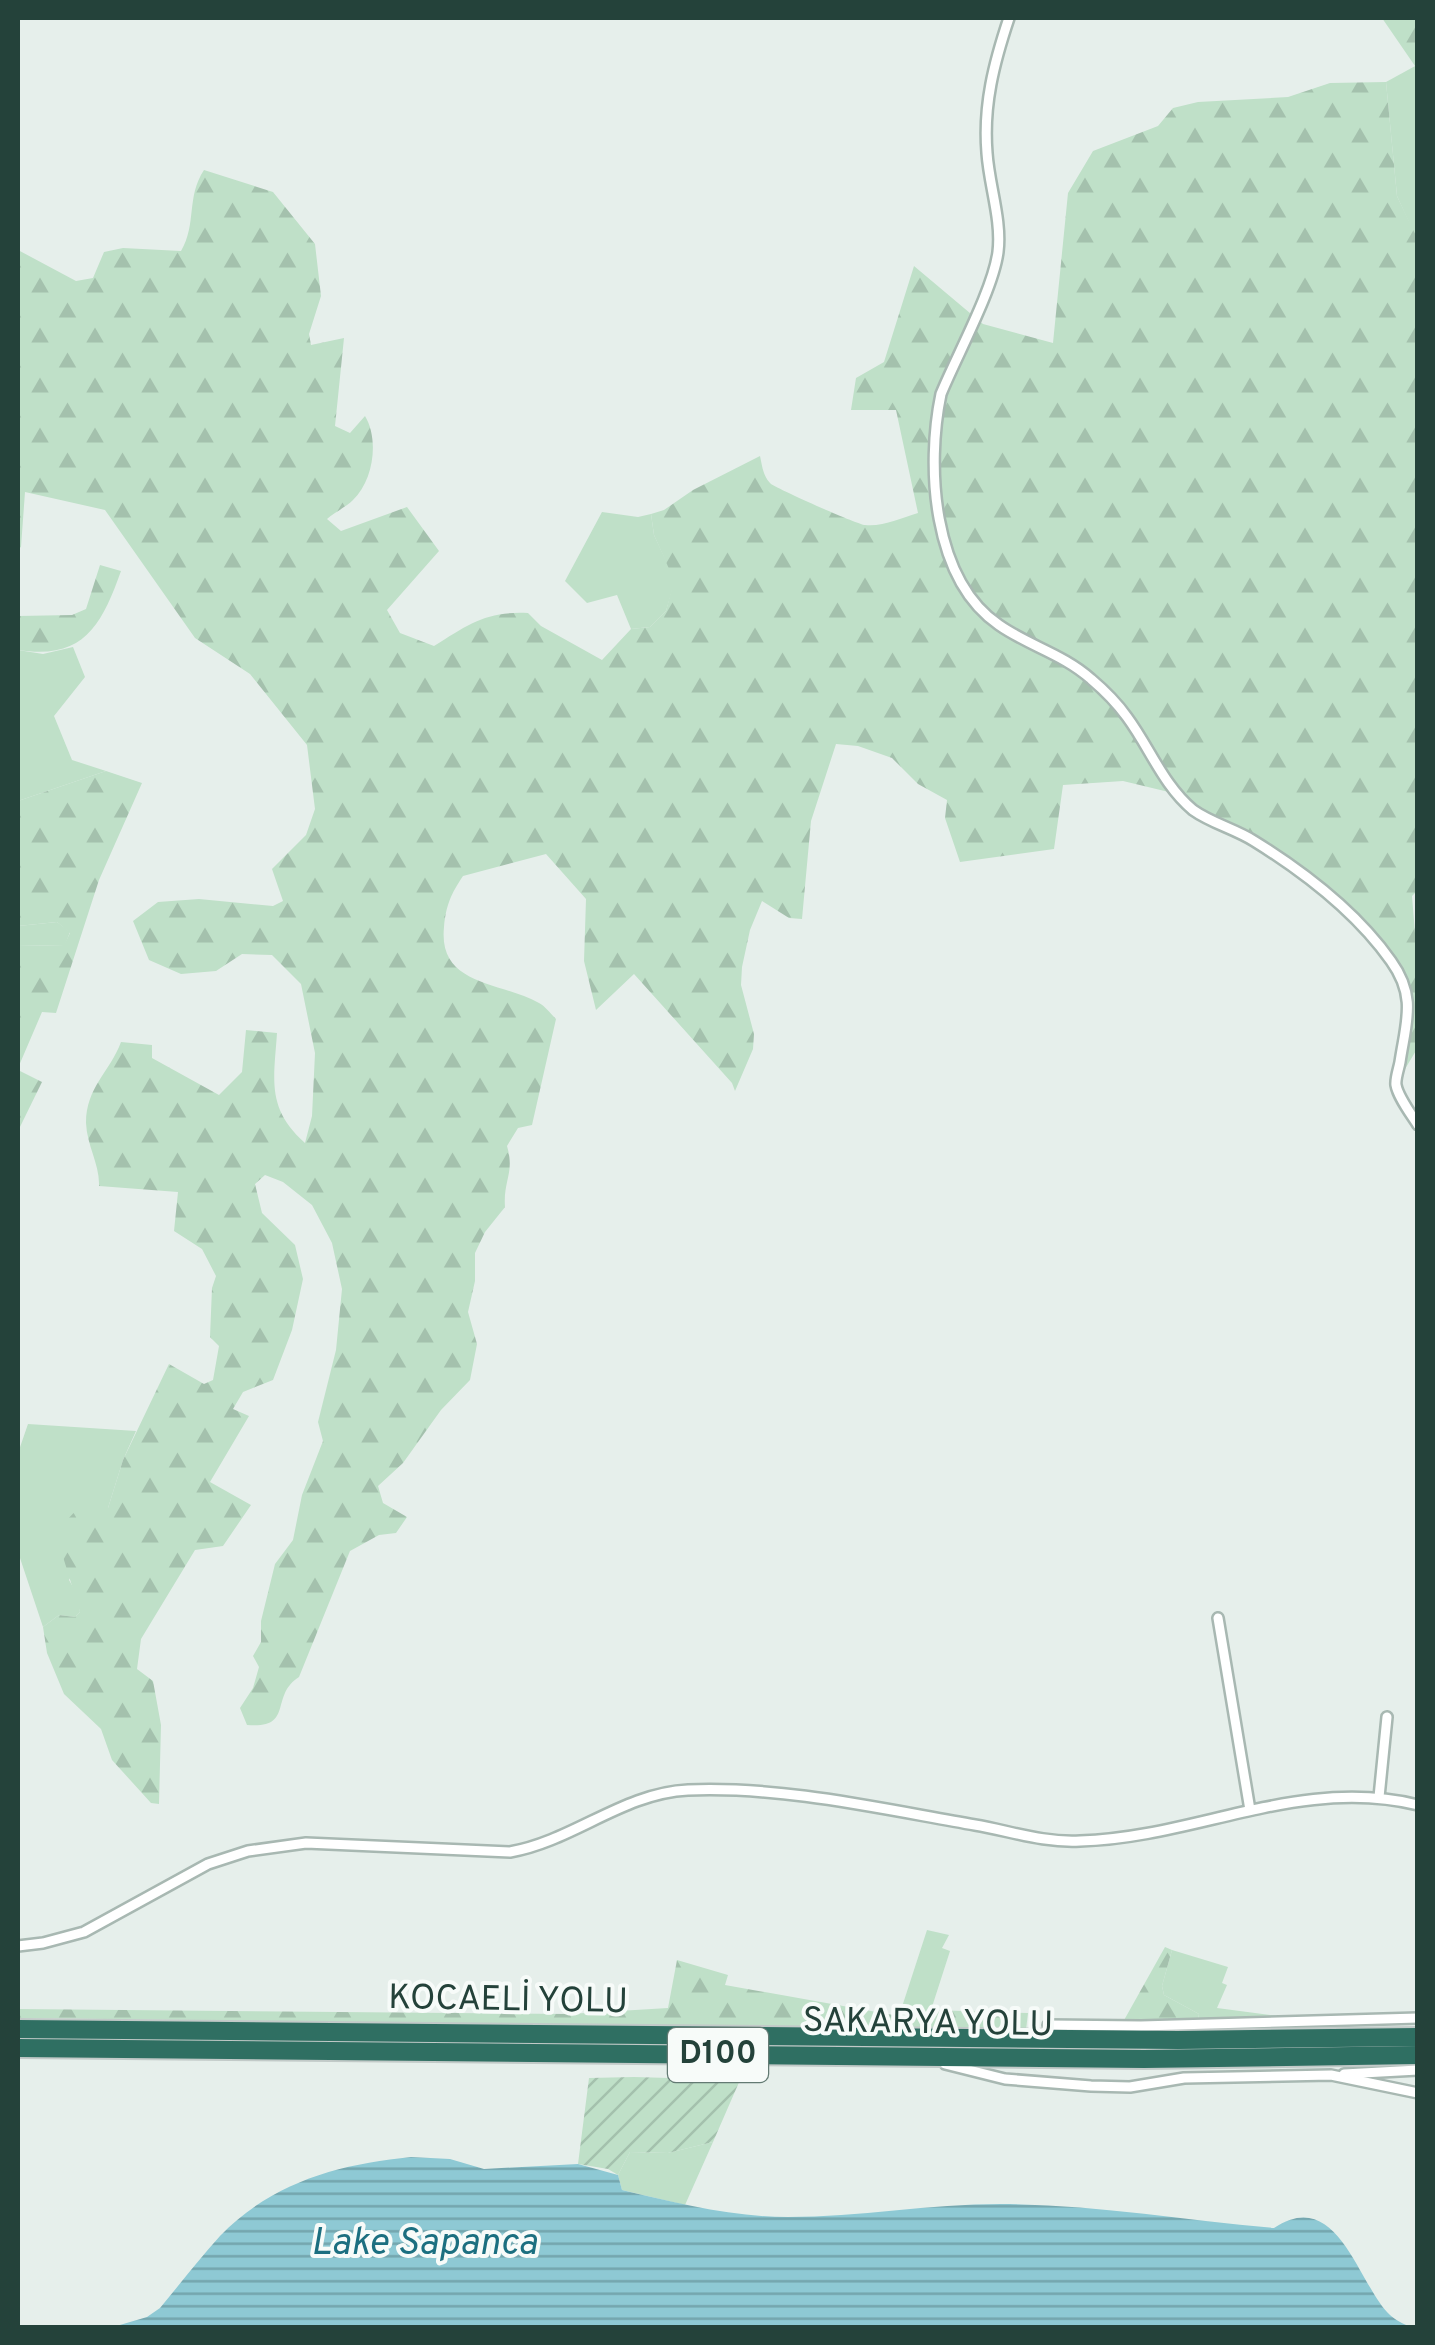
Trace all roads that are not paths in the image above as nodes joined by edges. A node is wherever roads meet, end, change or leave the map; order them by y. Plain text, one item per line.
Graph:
1 (1008, 18) edge
2 (1418, 1125) edge
3 (1218, 1618) dead end
4 (1387, 1716) dead end
5 (1378, 1797) junction
6 (1418, 1805) edge
7 (1250, 1810) junction
8 (18, 1946) edge
9 (1418, 2018) edge
10 (1048, 2025) dead end
11 (18, 2029) edge
12 (1418, 2037) edge
13 (18, 2048) edge
14 (1418, 2055) edge
15 (919, 2057) junction
16 (1418, 2070) edge
17 (1331, 2074) junction
18 (1418, 2093) edge

1 - 2 street
3 - 7 street
4 - 5 street
5 - 6 street
5 - 7 street
7 - 8 street
9 - 10 street
11 - 12 highway, KOCAELİ YOLU / D100
13 - 15 highway, SAKARYA YOLU / D100
14 - 15 highway, SAKARYA YOLU / D100
15 - 17 street
16 - 17 street
17 - 18 street

